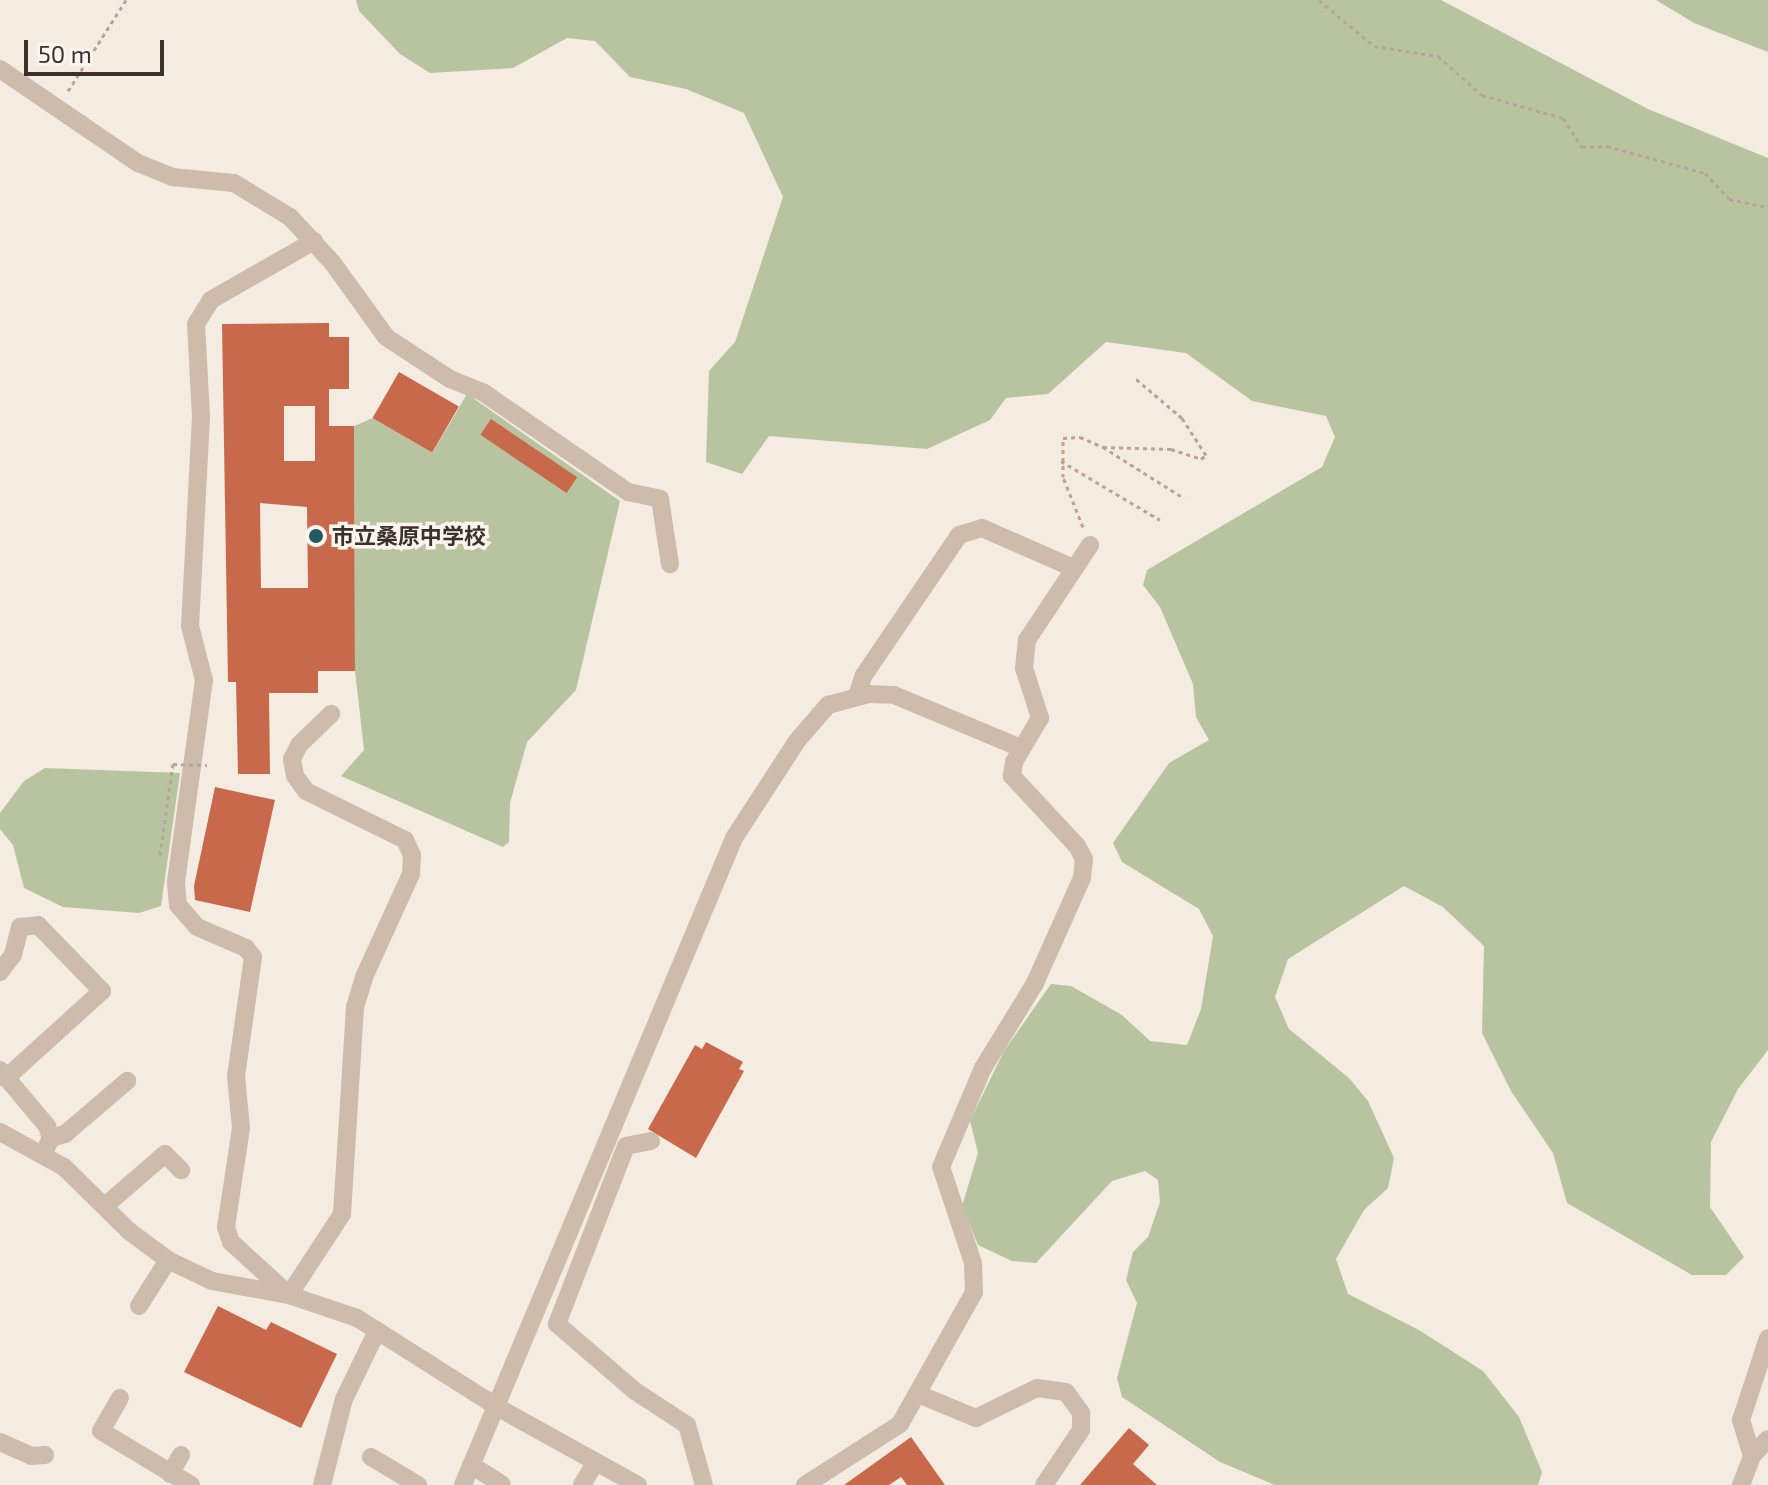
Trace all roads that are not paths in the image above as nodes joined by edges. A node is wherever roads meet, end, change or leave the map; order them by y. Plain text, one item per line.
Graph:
1 (0, 69) edge
2 (314, 241) junction
3 (1090, 545) road end
4 (670, 564) dead end
5 (1071, 567) junction
6 (857, 696) junction
7 (331, 714) dead end
8 (1021, 748) junction
9 (0, 972) edge
10 (3, 1074) edge
11 (127, 1081) dead end
12 (0, 1132) edge
13 (651, 1141) dead end
14 (48, 1145) junction
15 (181, 1170) dead end
16 (106, 1205) junction
17 (168, 1260) junction
18 (289, 1295) junction
19 (139, 1306) dead end
20 (377, 1331) junction
21 (1768, 1338) edge
22 (918, 1394) junction
23 (120, 1398) dead end
24 (497, 1407) junction
25 (1768, 1439) edge
26 (0, 1442) edge
27 (45, 1455) dead end
28 (181, 1455) dead end
29 (1752, 1456) junction
30 (371, 1457) dead end
31 (596, 1462) junction
32 (471, 1465) junction
33 (170, 1474) junction
34 (502, 1484) edge
35 (191, 1485) edge
36 (322, 1485) edge
37 (418, 1485) edge
38 (463, 1485) edge
39 (582, 1485) edge
40 (638, 1485) edge
41 (704, 1485) edge
42 (805, 1485) edge
43 (1044, 1485) edge
44 (1741, 1485) edge

1 - 2 street
2 - 4 street
2 - 18 street
3 - 5 street
5 - 6 street
5 - 8 street
6 - 8 street
6 - 24 street
7 - 18 street
8 - 22 street
9 - 10 street
10 - 14 street
11 - 14 street
12 - 14 street
13 - 41 street
14 - 16 street
15 - 16 street
16 - 17 street
17 - 18 street
17 - 19 street
18 - 20 street
20 - 24 street
20 - 36 street
21 - 29 street
22 - 42 street
22 - 43 street
23 - 33 street
24 - 31 street
24 - 32 street
25 - 29 street
26 - 27 street
28 - 33 street
29 - 44 street
30 - 37 street
31 - 39 street
31 - 40 street
32 - 34 street
32 - 38 street
33 - 35 street

